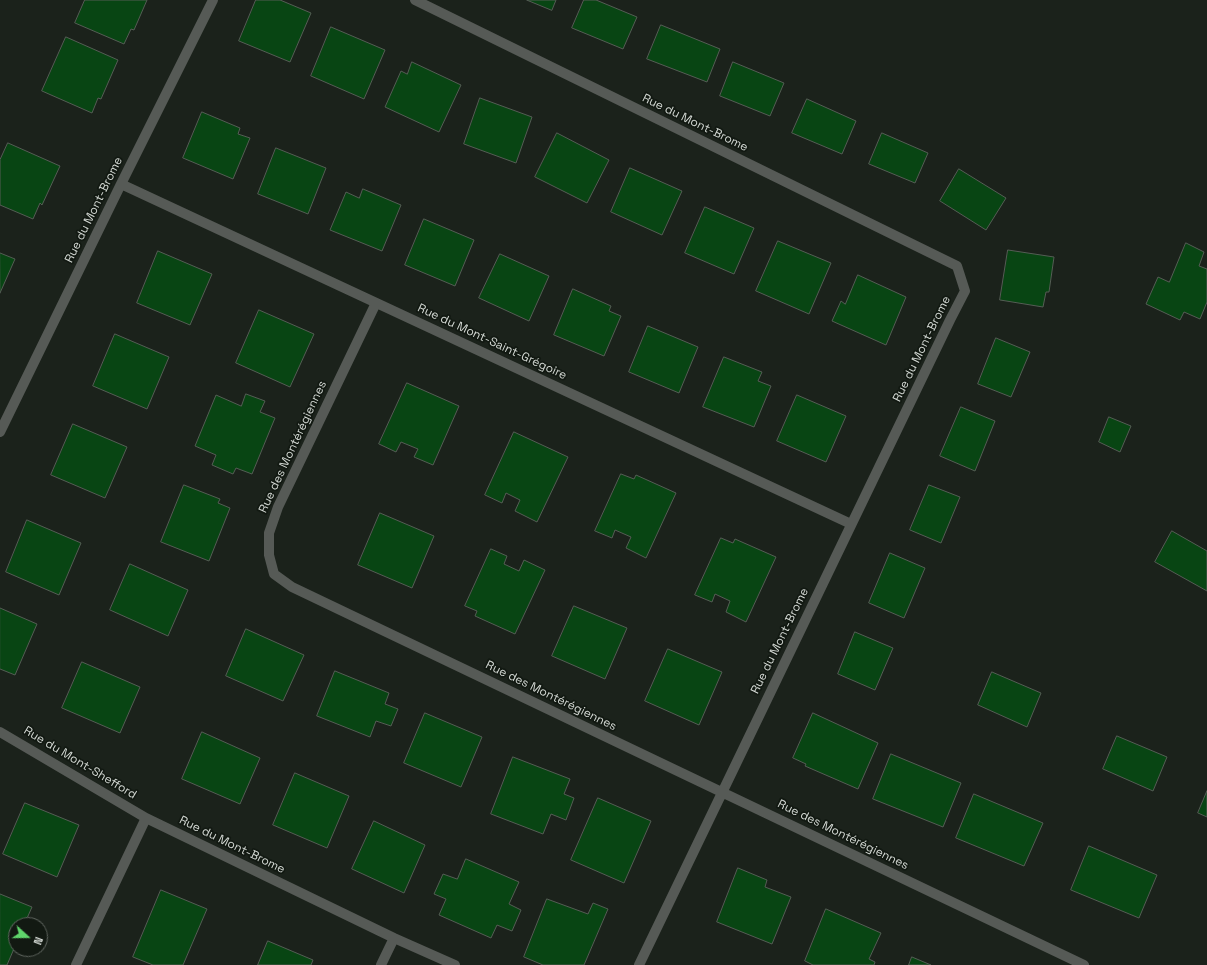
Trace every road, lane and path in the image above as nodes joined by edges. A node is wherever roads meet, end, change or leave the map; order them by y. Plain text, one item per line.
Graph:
1 (213, 0) edge
2 (415, 0) edge
3 (121, 184) junction
4 (376, 303) junction
5 (0, 432) edge
6 (851, 524) junction
7 (0, 732) edge
8 (722, 792) junction
9 (146, 818) junction
10 (394, 938) junction
11 (76, 965) edge
12 (381, 965) edge
13 (455, 965) edge
14 (639, 965) edge
15 (1084, 965) edge

1 - 3 street, Rue du Mont-Brome
2 - 6 street, Rue du Mont-Brome
3 - 4 street, Rue du Mont-Saint-Grégoire
3 - 5 street, Rue du Mont-Brome
4 - 6 street, Rue du Mont-Saint-Grégoire
4 - 8 street, Rue des Montérégiennes
6 - 8 street, Rue du Mont-Brome
7 - 9 street, Rue du Mont-Shefford
8 - 14 street, Rue du Mont-Brome
8 - 15 street, Rue des Montérégiennes
9 - 10 street, Rue du Mont-Brome
9 - 11 street
10 - 12 street
10 - 13 street, Rue du Mont-Brome

